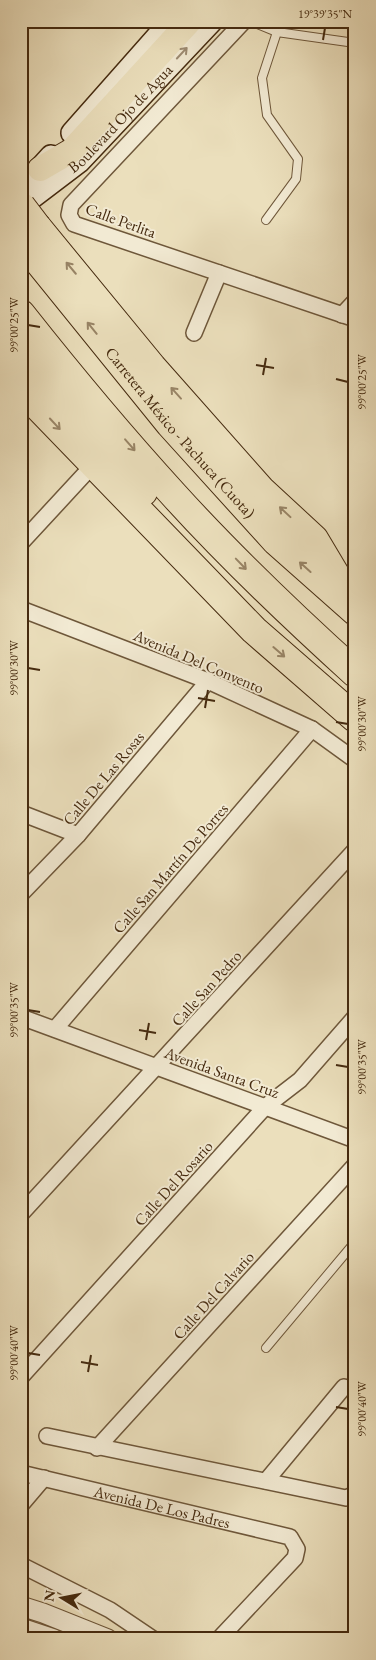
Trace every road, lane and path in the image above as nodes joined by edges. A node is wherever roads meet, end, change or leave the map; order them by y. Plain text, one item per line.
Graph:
1 (171, 21) edge
2 (190, 21) edge
3 (212, 21) edge
4 (244, 21) edge
5 (250, 21) edge
6 (277, 32) junction
7 (355, 43) edge
8 (40, 169) junction
9 (21, 189) edge
10 (25, 220) edge
11 (266, 220) dead end
12 (219, 273) junction
13 (355, 301) edge
14 (21, 314) edge
15 (348, 317) edge
16 (194, 332) dead end
17 (21, 352) edge
18 (21, 389) edge
19 (93, 465) junction
20 (21, 543) edge
21 (21, 609) edge
22 (355, 609) edge
23 (254, 630) junction
24 (355, 673) edge
25 (208, 681) junction
26 (355, 718) edge
27 (312, 729) junction
28 (355, 760) edge
29 (21, 813) edge
30 (78, 836) junction
31 (355, 850) edge
32 (21, 894) edge
33 (355, 1017) edge
34 (21, 1018) edge
35 (55, 1029) junction
36 (157, 1067) junction
37 (265, 1107) junction
38 (355, 1140) edge
39 (355, 1165) edge
40 (21, 1214) edge
41 (355, 1242) edge
42 (266, 1348) dead end
43 (21, 1377) edge
44 (344, 1387) dead end
45 (47, 1436) dead end
46 (97, 1448) junction
47 (21, 1473) edge
48 (44, 1478) junction
49 (266, 1481) junction
50 (350, 1496) edge
51 (21, 1505) edge
52 (21, 1565) edge
53 (21, 1606) edge
54 (21, 1628) edge
55 (54, 1639) edge
56 (108, 1639) edge
57 (153, 1639) edge
58 (219, 1639) edge

1 - 8 main road, Boulevard Ojo de Agua
2 - 8 main road
10 -> 3 main road, Boulevard Ojo de Agua
4 - 12 street, Calle Perlita
5 - 6 lane
6 - 7 lane
6 - 11 lane
8 - 9 main road, Boulevard Ojo de Agua
22 -> 10 highway
12 - 15 street, Calle Perlita
12 - 16 street
13 - 15 street
14 -> 24 highway
17 - 23 highway
18 -> 19 highway
19 - 20 street
19 - 23 highway
21 - 25 street, Avenida Del Convento
23 -> 26 highway
25 - 27 street, Avenida Del Convento
25 - 30 street, Calle De Las Rosas
27 - 28 street, Avenida Del Convento
27 - 35 street, Calle San Martín De Porres
29 - 30 street
30 - 32 street, Calle De Las Rosas
31 - 36 street, Calle San Pedro
33 - 37 street, Calle Del Rosario
34 - 35 street, Avenida Santa Cruz
35 - 36 street, Avenida Santa Cruz
36 - 37 street, Avenida Santa Cruz
36 - 40 street, Calle San Pedro
37 - 38 street, Avenida Santa Cruz
37 - 43 street, Calle Del Rosario
39 - 46 street, Calle Del Calvario
41 - 42 lane
44 - 49 street
45 - 46 street
46 - 49 street
47 - 48 street, Avenida De Los Padres
48 - 51 street
48 - 58 street, Avenida De Los Padres
49 - 50 street
52 - 57 street
53 - 56 street
54 - 55 street

